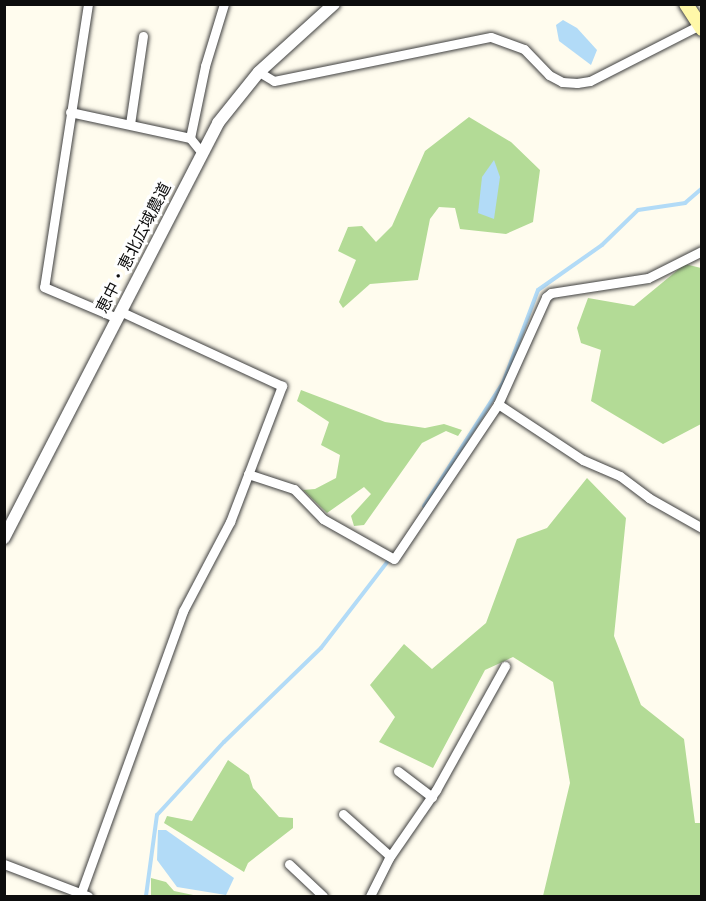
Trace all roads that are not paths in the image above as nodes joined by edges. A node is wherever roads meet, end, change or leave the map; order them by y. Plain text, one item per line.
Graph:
1 (88, 4) edge
2 (224, 4) edge
3 (334, 4) edge
4 (686, 4) edge
5 (701, 26) edge
6 (143, 36) dead end
7 (259, 72) junction
8 (70, 112) junction
9 (130, 124) junction
10 (190, 138) junction
11 (202, 153) junction
12 (702, 251) edge
13 (118, 314) junction
14 (498, 404) junction
15 (248, 474) junction
16 (702, 528) edge
17 (4, 538) edge
18 (506, 666) dead end
19 (398, 771) dead end
20 (432, 797) junction
21 (343, 814) dead end
22 (390, 856) junction
23 (4, 864) edge
24 (289, 864) dead end
25 (80, 894) edge
26 (323, 896) edge
27 (370, 897) edge

1 - 8 street
2 - 10 street
3 - 7 street, 恵中・恵北広域農道
4 - 5 main road
5 - 7 street
6 - 9 street
7 - 11 street, 恵中・恵北広域農道
8 - 9 street
8 - 13 street
9 - 10 street
10 - 11 street
11 - 13 street, 恵中・恵北広域農道
12 - 14 street
13 - 15 street
13 - 17 street, 恵中・恵北広域農道
14 - 15 street
14 - 16 street
15 - 25 street
18 - 20 street
19 - 20 street
20 - 22 street
21 - 22 street
22 - 27 street
23 - 25 street
24 - 26 street

